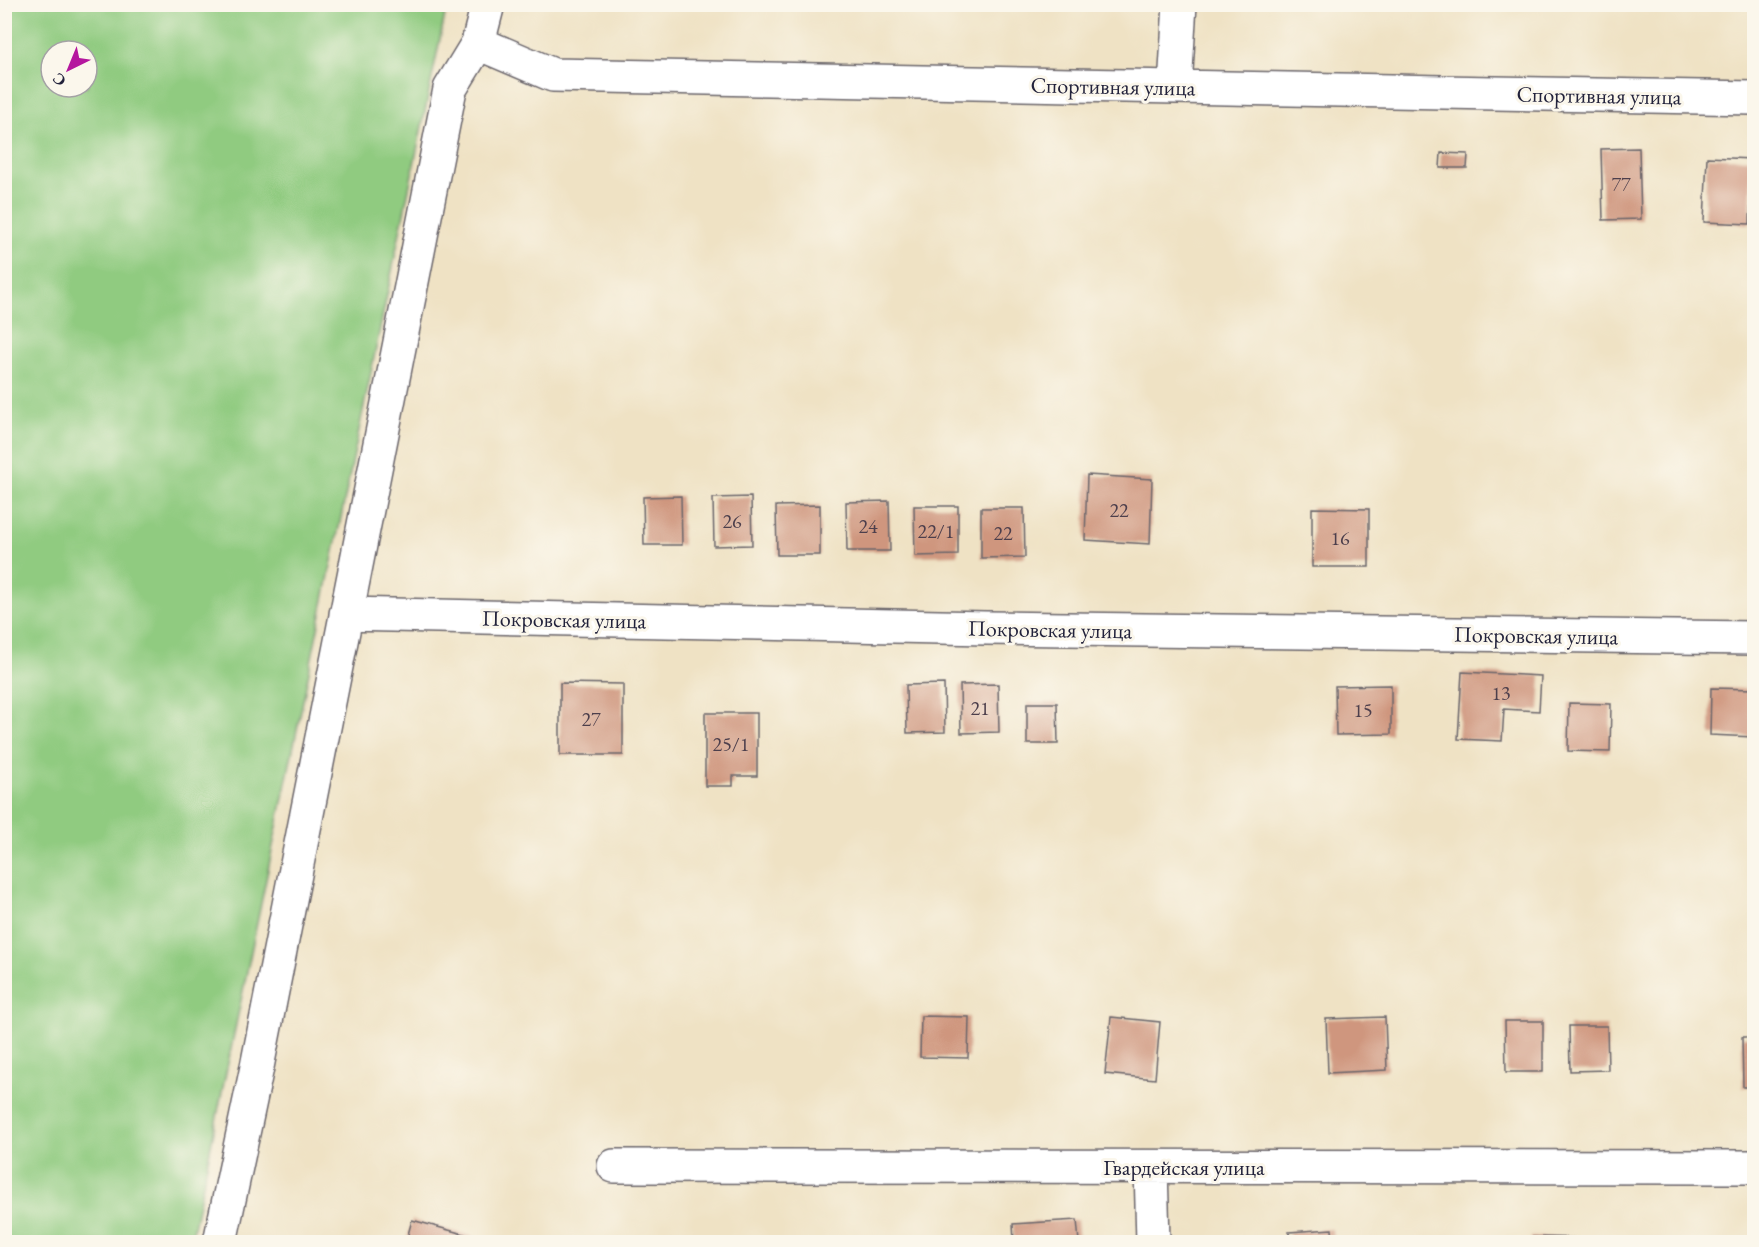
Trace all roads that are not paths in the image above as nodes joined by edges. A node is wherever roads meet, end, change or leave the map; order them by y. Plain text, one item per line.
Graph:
1 (488, 4) edge
2 (1180, 4) edge
3 (478, 43) junction
4 (1175, 87) junction
5 (1755, 98) edge
6 (346, 614) junction
7 (1755, 638) edge
8 (614, 1166) dead end
9 (1151, 1167) junction
10 (1755, 1167) edge
11 (220, 1242) edge
12 (1153, 1242) edge

1 - 3 street
2 - 4 street
3 - 4 street, Спортивная улица
3 - 6 street
4 - 5 street, Спортивная улица
6 - 7 street, Покровская улица
6 - 11 street
8 - 9 street, Гвардейская улица
9 - 10 street, Гвардейская улица
9 - 12 street

